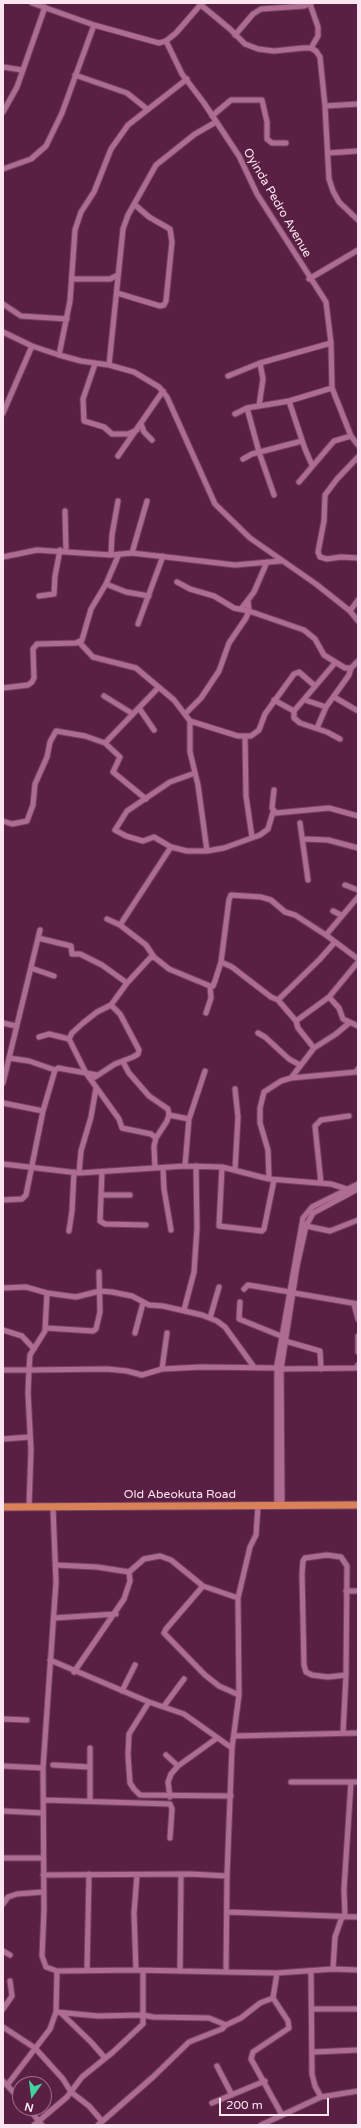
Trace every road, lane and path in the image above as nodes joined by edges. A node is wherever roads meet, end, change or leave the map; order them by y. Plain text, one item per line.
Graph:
1 (32, 3) edge
2 (310, 3) edge
3 (201, 4) edge
4 (45, 7) junction
5 (94, 25) junction
6 (236, 35) junction
7 (166, 41) junction
8 (311, 48) junction
9 (3, 67) edge
10 (22, 70) junction
11 (75, 75) junction
12 (187, 79) junction
13 (358, 104) edge
14 (325, 106) junction
15 (147, 110) junction
16 (3, 112) edge
17 (212, 116) junction
18 (216, 122) junction
19 (286, 143) dead end
20 (358, 151) edge
21 (328, 153) junction
22 (3, 169) edge
23 (134, 204) junction
24 (358, 220) edge
25 (358, 250) edge
26 (118, 275) junction
27 (72, 279) junction
28 (110, 279) junction
29 (309, 279) junction
30 (118, 284) junction
31 (117, 293) junction
32 (3, 304) edge
33 (67, 319) junction
34 (3, 332) edge
35 (331, 343) junction
36 (32, 346) junction
37 (59, 356) junction
38 (260, 363) junction
39 (95, 364) junction
40 (109, 365) junction
41 (228, 376) dead end
42 (332, 388) junction
43 (163, 391) junction
44 (288, 401) junction
45 (259, 406) junction
46 (247, 408) junction
47 (3, 414) edge
48 (235, 414) dead end
49 (141, 424) junction
50 (137, 430) junction
51 (351, 436) junction
52 (152, 440) dead end
53 (302, 440) junction
54 (358, 445) edge
55 (259, 452) junction
56 (118, 456) dead end
57 (358, 457) edge
58 (243, 459) dead end
59 (312, 465) junction
60 (299, 482) dead end
61 (274, 495) dead end
62 (118, 501) dead end
63 (147, 501) dead end
64 (65, 511) dead end
65 (60, 550) junction
66 (66, 551) junction
67 (132, 553) junction
68 (119, 554) junction
69 (111, 555) junction
70 (163, 556) junction
71 (3, 557) edge
72 (358, 558) edge
73 (281, 561) junction
74 (267, 562) junction
75 (109, 565) dead end
76 (112, 570) junction
77 (178, 582) dead end
78 (106, 584) junction
79 (39, 596) dead end
80 (149, 596) junction
81 (358, 600) edge
82 (248, 601) junction
83 (241, 609) junction
84 (249, 611) junction
85 (350, 611) junction
86 (358, 621) edge
87 (138, 624) dead end
88 (79, 642) junction
89 (358, 661) edge
90 (335, 663) junction
91 (350, 670) junction
92 (315, 686) junction
93 (3, 688) edge
94 (158, 688) junction
95 (104, 696) dead end
96 (334, 697) junction
97 (274, 700) junction
98 (305, 700) junction
99 (326, 707) junction
100 (139, 708) junction
101 (358, 711) edge
102 (293, 712) junction
103 (186, 713) junction
104 (133, 714) junction
105 (190, 721) junction
106 (317, 728) junction
107 (154, 730) dead end
108 (245, 737) junction
109 (340, 739) dead end
110 (105, 743) junction
111 (195, 773) junction
112 (274, 790) dead end
113 (146, 799) junction
114 (273, 812) junction
115 (358, 816) edge
116 (3, 821) edge
117 (300, 823) dead end
118 (252, 837) junction
119 (303, 839) junction
120 (171, 846) junction
121 (358, 848) edge
122 (207, 851) junction
123 (308, 880) dead end
124 (346, 885) dead end
125 (358, 890) edge
126 (358, 897) edge
127 (333, 911) dead end
128 (341, 915) junction
129 (107, 918) dead end
130 (120, 925) junction
131 (40, 930) dead end
132 (326, 935) junction
133 (38, 938) junction
134 (335, 942) junction
135 (154, 957) junction
136 (358, 960) edge
137 (221, 962) junction
138 (31, 968) junction
139 (54, 976) dead end
140 (127, 983) junction
141 (210, 986) junction
142 (329, 997) junction
143 (278, 1000) junction
144 (110, 1005) junction
145 (206, 1012) dead end
146 (296, 1021) junction
147 (3, 1023) edge
148 (349, 1023) junction
149 (16, 1026) junction
150 (358, 1026) edge
151 (258, 1033) dead end
152 (39, 1037) dead end
153 (69, 1040) junction
154 (314, 1048) junction
155 (9, 1058) junction
156 (123, 1062) junction
157 (300, 1065) junction
158 (358, 1069) edge
159 (55, 1070) junction
160 (5, 1071) edge
161 (205, 1071) dead end
162 (86, 1073) junction
163 (97, 1075) junction
164 (291, 1078) junction
165 (91, 1080) junction
166 (3, 1084) edge
167 (96, 1088) junction
168 (235, 1089) dead end
169 (3, 1103) edge
170 (43, 1111) junction
171 (169, 1115) junction
172 (349, 1116) dead end
173 (189, 1119) junction
174 (156, 1138) junction
175 (3, 1164) edge
176 (185, 1166) junction
177 (196, 1166) junction
178 (222, 1167) junction
179 (32, 1168) junction
180 (155, 1168) junction
181 (163, 1168) junction
182 (235, 1170) junction
183 (76, 1172) junction
184 (102, 1172) junction
185 (272, 1179) junction
186 (321, 1183) junction
187 (358, 1184) edge
188 (347, 1189) junction
189 (358, 1189) edge
190 (130, 1194) dead end
191 (101, 1195) junction
192 (3, 1200) edge
193 (358, 1220) edge
194 (146, 1225) dead end
195 (306, 1226) junction
196 (171, 1230) dead end
197 (70, 1231) dead end
198 (99, 1272) dead end
199 (219, 1287) dead end
200 (3, 1288) edge
201 (244, 1289) dead end
202 (100, 1291) junction
203 (292, 1292) junction
204 (47, 1293) junction
205 (240, 1302) dead end
206 (144, 1303) junction
207 (356, 1304) edge
208 (184, 1310) junction
209 (210, 1318) junction
210 (358, 1319) edge
211 (46, 1328) junction
212 (3, 1330) edge
213 (135, 1333) dead end
214 (167, 1333) dead end
215 (281, 1336) junction
216 (358, 1336) edge
217 (285, 1341) junction
218 (34, 1349) junction
219 (358, 1352) edge
220 (358, 1365) edge
221 (254, 1367) junction
222 (279, 1368) junction
223 (162, 1369) junction
224 (321, 1369) junction
225 (3, 1370) edge
226 (30, 1370) junction
227 (30, 1437) junction
228 (3, 1438) edge
229 (358, 1505) edge
230 (258, 1506) junction
231 (279, 1506) junction
232 (3, 1507) edge
233 (29, 1507) junction
234 (52, 1508) junction
235 (56, 1565) junction
236 (129, 1572) junction
237 (203, 1586) junction
238 (346, 1591) junction
239 (358, 1591) edge
240 (238, 1598) junction
241 (116, 1614) junction
242 (54, 1618) junction
243 (50, 1660) junction
244 (135, 1665) dead end
245 (74, 1672) junction
246 (346, 1675) junction
247 (184, 1679) dead end
248 (122, 1691) junction
249 (239, 1695) junction
250 (149, 1702) junction
251 (164, 1706) junction
252 (3, 1719) edge
253 (27, 1720) dead end
254 (343, 1733) junction
255 (358, 1733) edge
256 (235, 1736) junction
257 (216, 1738) junction
258 (90, 1748) dead end
259 (232, 1748) junction
260 (166, 1755) dead end
261 (53, 1765) dead end
262 (3, 1766) edge
263 (178, 1766) junction
264 (89, 1767) junction
265 (43, 1768) junction
266 (291, 1782) dead end
267 (351, 1782) junction
268 (358, 1782) edge
269 (232, 1796) junction
270 (170, 1797) junction
271 (44, 1800) junction
272 (90, 1801) junction
273 (3, 1811) edge
274 (43, 1813) junction
275 (170, 1838) dead end
276 (3, 1858) edge
277 (43, 1858) junction
278 (89, 1874) junction
279 (181, 1874) junction
280 (43, 1875) junction
281 (137, 1875) junction
282 (227, 1876) junction
283 (43, 1892) junction
284 (3, 1904) edge
285 (228, 1912) junction
286 (344, 1917) junction
287 (358, 1917) edge
288 (3, 1951) edge
289 (10, 1955) dead end
290 (333, 1969) junction
291 (87, 1970) junction
292 (136, 1970) junction
293 (358, 1970) edge
294 (57, 1971) junction
295 (143, 1971) junction
296 (180, 1971) junction
297 (226, 1972) junction
298 (311, 1972) junction
299 (277, 1973) junction
300 (10, 1981) dead end
301 (273, 1998) junction
302 (3, 2009) edge
303 (312, 2009) junction
304 (358, 2009) edge
305 (59, 2013) junction
306 (143, 2015) junction
307 (226, 2025) junction
308 (3, 2027) edge
309 (35, 2048) junction
310 (358, 2050) edge
311 (313, 2052) junction
312 (105, 2058) junction
313 (218, 2066) dead end
314 (265, 2081) junction
315 (5, 2082) edge
316 (12, 2090) edge
317 (358, 2091) edge
318 (71, 2092) junction
319 (232, 2095) junction
320 (321, 2097) junction
321 (212, 2103) dead end
322 (282, 2115) junction
323 (100, 2123) edge
324 (38, 2124) edge
325 (261, 2125) edge

1 - 4 street
2 - 6 street
2 - 8 street
3 - 6 street
3 - 7 street
4 - 5 street
4 - 10 street
5 - 7 street
5 - 11 street
6 - 8 street
7 - 12 street, Oyinda Pedro Avenue
8 - 14 street
9 - 10 street
10 - 16 street
11 - 15 street
11 - 22 street
12 - 15 street
12 - 17 street, Oyinda Pedro Avenue
13 - 14 street
14 - 21 street
15 - 27 street
17 - 18 street, Oyinda Pedro Avenue
17 - 19 street
18 - 23 street
18 - 29 street, Oyinda Pedro Avenue
20 - 21 street
21 - 24 street
23 - 26 street
23 - 31 street
25 - 29 street
26 - 28 street
26 - 30 street
27 - 28 street
27 - 33 street
28 - 30 street
29 - 35 street, Oyinda Pedro Avenue
30 - 31 street
31 - 40 street
32 - 33 street
33 - 37 street
34 - 36 street
35 - 38 street
35 - 42 street, Oyinda Pedro Avenue
36 - 37 street
36 - 47 street
37 - 39 street
38 - 41 street
38 - 45 street
39 - 40 street
39 - 50 street
40 - 43 street
42 - 44 street
42 - 51 street
43 - 49 street
43 - 73 street
44 - 45 street
44 - 53 street
45 - 46 street
46 - 48 street
46 - 55 street
49 - 50 street
49 - 52 street
50 - 56 street
51 - 54 street
51 - 59 street
53 - 55 street
53 - 59 street
55 - 58 street
55 - 61 street
57 - 72 street
59 - 60 street
62 - 69 street
63 - 67 street
64 - 66 street
65 - 66 street
65 - 71 street
65 - 79 street
66 - 69 street
67 - 68 street
67 - 70 street
68 - 69 street
68 - 76 street
70 - 74 street
70 - 80 street
73 - 74 street
73 - 85 street
74 - 82 street
75 - 76 street
76 - 78 street
77 - 83 street
78 - 80 street
78 - 88 street
80 - 87 street
81 - 85 street
82 - 83 street
82 - 84 street
83 - 84 street
84 - 90 street
84 - 103 street
85 - 86 street
88 - 93 street
88 - 94 street
89 - 91 street
90 - 91 street
90 - 92 street
91 - 96 street
92 - 97 street
92 - 98 street
94 - 100 street
94 - 103 street
95 - 104 street
96 - 99 street
96 - 101 street
97 - 102 street
97 - 108 street
98 - 99 street
98 - 102 street
99 - 106 street
100 - 104 street
100 - 107 street
102 - 106 street
103 - 105 street
104 - 110 street
105 - 108 street
105 - 111 street
106 - 109 street
108 - 118 street
110 - 113 street
110 - 116 street
111 - 113 street
111 - 122 street
112 - 114 street
113 - 120 street
114 - 115 street
114 - 118 street
117 - 119 street
118 - 122 street
119 - 121 street
119 - 123 street
120 - 122 street
120 - 130 street
124 - 125 street
126 - 128 street
127 - 128 street
128 - 132 street
129 - 130 street
130 - 135 street
131 - 133 street
132 - 134 street
132 - 137 street
133 - 138 street
133 - 140 street
134 - 136 street
134 - 143 street
135 - 140 street
135 - 141 street
136 - 142 street
137 - 141 street
137 - 143 street
138 - 139 street
138 - 149 street
140 - 144 street
141 - 145 street
142 - 146 street
142 - 148 street
143 - 146 street
144 - 153 street
144 - 156 street
146 - 154 street
147 - 149 street
148 - 150 street
148 - 154 street
149 - 155 street
151 - 157 street
152 - 153 street
153 - 162 street
154 - 157 street
155 - 159 street
155 - 160 street
156 - 163 street
156 - 171 street
157 - 164 street
158 - 164 street
159 - 162 street
159 - 170 street
160 - 166 street
161 - 173 street
162 - 163 street
162 - 165 street
163 - 165 street
164 - 185 street
165 - 167 street
167 - 174 street
167 - 183 street
168 - 182 street
169 - 170 street
170 - 179 street
171 - 173 street
171 - 174 street
172 - 186 street
173 - 176 street
174 - 180 street
175 - 179 street
176 - 177 street
176 - 181 street
177 - 178 street
177 - 208 street
178 - 182 street
178 - 185 street
179 - 183 street
179 - 192 street
180 - 181 street
180 - 184 street
181 - 196 street
182 - 185 street
183 - 184 street
183 - 197 street
184 - 191 street
185 - 186 street
186 - 188 street
187 - 188 street
188 - 203 street
189 - 195 street
190 - 191 street
191 - 194 street
193 - 195 street
195 - 203 street
198 - 202 street
199 - 209 street
200 - 204 street
201 - 203 street
202 - 204 street
202 - 206 street
202 - 211 street
203 - 207 street
203 - 215 street
203 - 217 street
204 - 211 street
205 - 215 street
206 - 208 street
206 - 213 street
207 - 210 street
208 - 209 street
209 - 221 street
211 - 218 street
212 - 218 street
214 - 223 street
215 - 222 street
216 - 219 street
217 - 222 street
217 - 224 street
218 - 226 street
220 - 224 street
221 - 222 street
221 - 223 street
222 - 224 street
222 - 231 street
223 - 226 street
225 - 226 street
226 - 227 street
227 - 228 street
227 - 233 street
229 - 231 highway, Old Abeokuta Road
230 - 231 highway, Old Abeokuta Road
230 - 234 highway, Old Abeokuta Road
230 - 240 street
232 - 233 highway, Old Abeokuta Road
233 - 234 highway, Old Abeokuta Road
234 - 235 street
235 - 236 street
235 - 242 street
236 - 237 street
236 - 241 street
237 - 240 street
237 - 249 street
238 - 239 street
238 - 246 street
238 - 246 street
240 - 249 street
241 - 242 street
241 - 245 street
242 - 243 street
243 - 245 street
243 - 265 street
244 - 248 street
245 - 248 street
246 - 254 street
247 - 251 street
248 - 250 street
249 - 256 street
250 - 251 street
250 - 270 street
251 - 257 street
252 - 253 street
254 - 255 street
254 - 256 street
256 - 259 street
257 - 259 street
257 - 263 street
258 - 264 street
259 - 269 street
260 - 263 street
261 - 264 street
262 - 265 street
263 - 270 street
264 - 272 street
265 - 271 street
266 - 267 street
267 - 268 street
267 - 286 street
269 - 270 street
269 - 282 street
271 - 272 street
271 - 274 street
272 - 275 street
273 - 274 street
274 - 277 street
276 - 277 street
277 - 280 street
278 - 280 street
278 - 281 street
278 - 291 street
279 - 281 street
279 - 282 street
279 - 296 street
280 - 283 street
281 - 292 street
282 - 285 street
283 - 284 street
283 - 294 street
285 - 286 street
285 - 297 street
286 - 287 street
286 - 290 street
288 - 289 street
290 - 293 street
290 - 298 street
291 - 292 street
291 - 294 street
292 - 295 street
294 - 305 street
295 - 296 street
295 - 306 street
296 - 297 street
297 - 299 street
298 - 299 street
298 - 303 street
299 - 301 street
300 - 302 street
301 - 307 street
301 - 314 street
303 - 304 street
303 - 311 street
305 - 306 street
305 - 309 street
305 - 312 street
306 - 307 street
306 - 312 street
307 - 323 street
308 - 309 street
309 - 315 street
309 - 318 street
310 - 311 street
311 - 320 street
312 - 318 street
313 - 319 street
314 - 319 street
314 - 322 street
315 - 316 street
317 - 320 street
318 - 323 street
318 - 324 street
319 - 321 street
320 - 322 street
322 - 325 street

